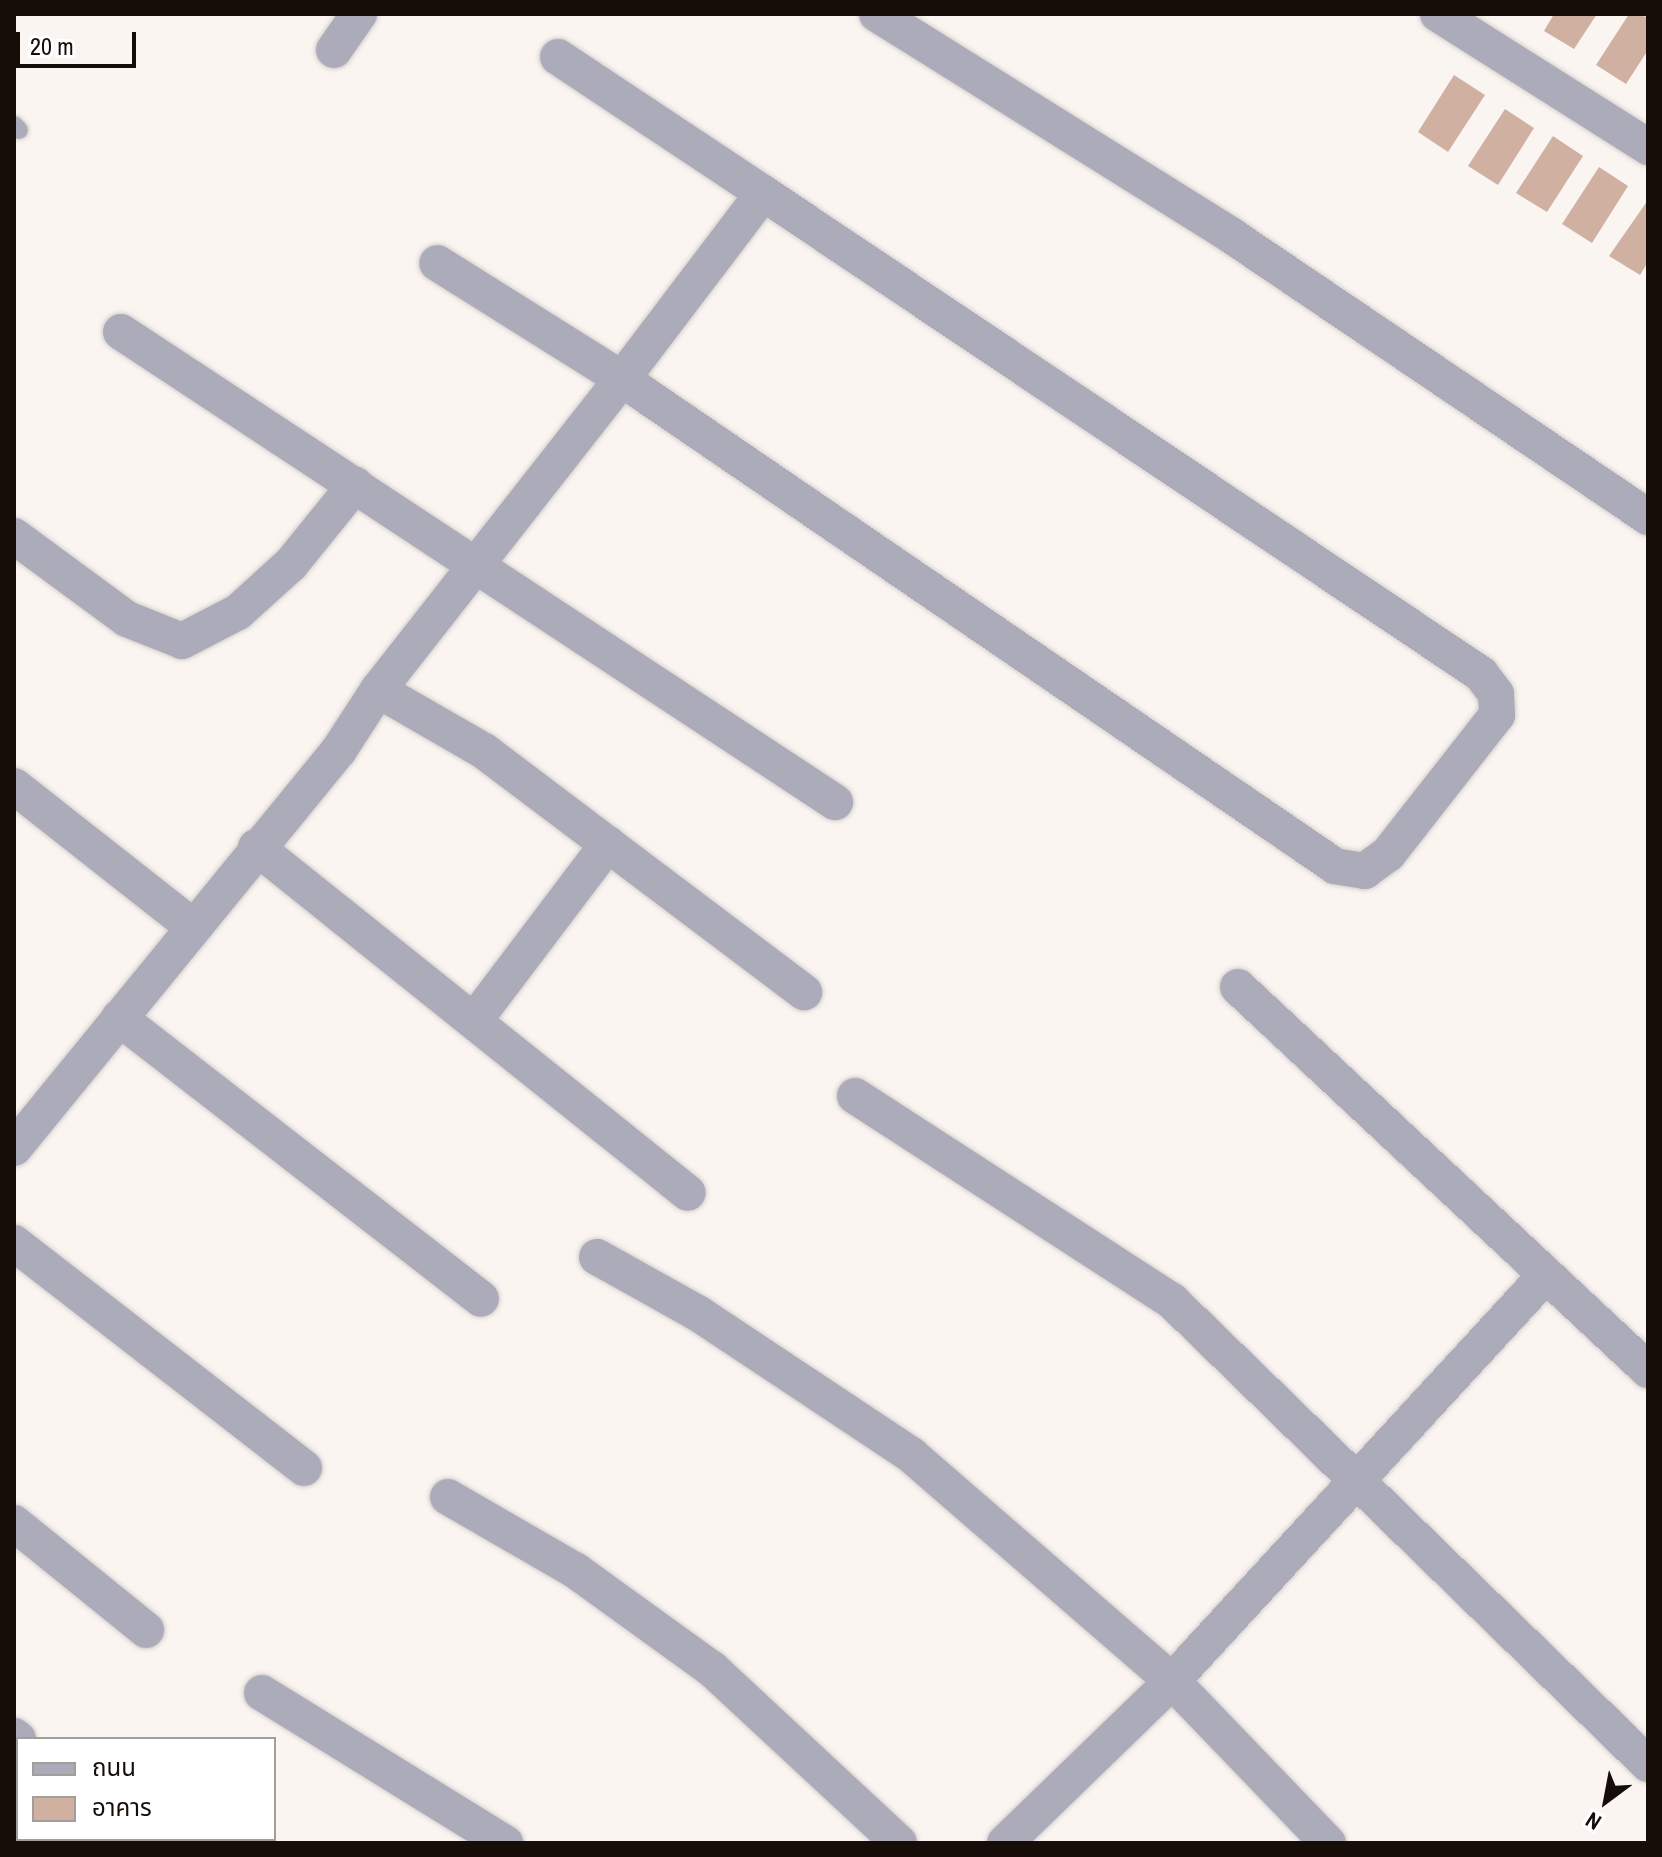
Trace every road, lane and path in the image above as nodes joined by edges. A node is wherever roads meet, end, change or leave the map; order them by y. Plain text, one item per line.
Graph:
1 (359, 14) edge
2 (877, 14) edge
3 (1439, 14) edge
4 (334, 50) dead end
5 (558, 57) dead end
6 (1648, 147) edge
7 (763, 193) junction
8 (437, 263) dead end
9 (121, 332) dead end
10 (622, 379) junction
11 (355, 485) junction
12 (1648, 517) edge
13 (14, 536) edge
14 (476, 565) junction
15 (378, 690) junction
16 (14, 786) edge
17 (835, 802) dead end
18 (608, 844) junction
19 (256, 847) junction
20 (193, 927) junction
21 (1238, 987) dead end
22 (804, 992) dead end
23 (119, 1018) junction
24 (474, 1021) junction
25 (855, 1096) dead end
26 (20, 1127) edge
27 (688, 1193) dead end
28 (14, 1243) edge
29 (597, 1257) dead end
30 (1546, 1275) junction
31 (481, 1299) dead end
32 (1648, 1370) edge
33 (304, 1468) dead end
34 (1362, 1479) junction
35 (448, 1497) dead end
36 (14, 1523) edge
37 (146, 1630) dead end
38 (1172, 1681) junction
39 (262, 1693) dead end
40 (1648, 1764) edge
41 (505, 1843) edge
42 (899, 1843) edge
43 (1005, 1843) edge
44 (1328, 1843) edge

1 - 4 street
2 - 12 street
3 - 6 street
5 - 7 street
7 - 10 street
7 - 10 street
8 - 10 street
9 - 11 street
10 - 14 street
11 - 13 street
11 - 14 street
14 - 15 street
14 - 17 street
15 - 18 street
15 - 19 street
16 - 20 street
18 - 22 street
18 - 24 street
19 - 20 street
19 - 24 street
20 - 23 street
21 - 30 street
23 - 26 street
23 - 31 street
24 - 27 street
25 - 34 street
28 - 33 street
29 - 38 street
30 - 32 street
30 - 34 street
34 - 38 street
34 - 40 street
35 - 42 street
36 - 37 street
38 - 43 street
38 - 44 street
39 - 41 street

